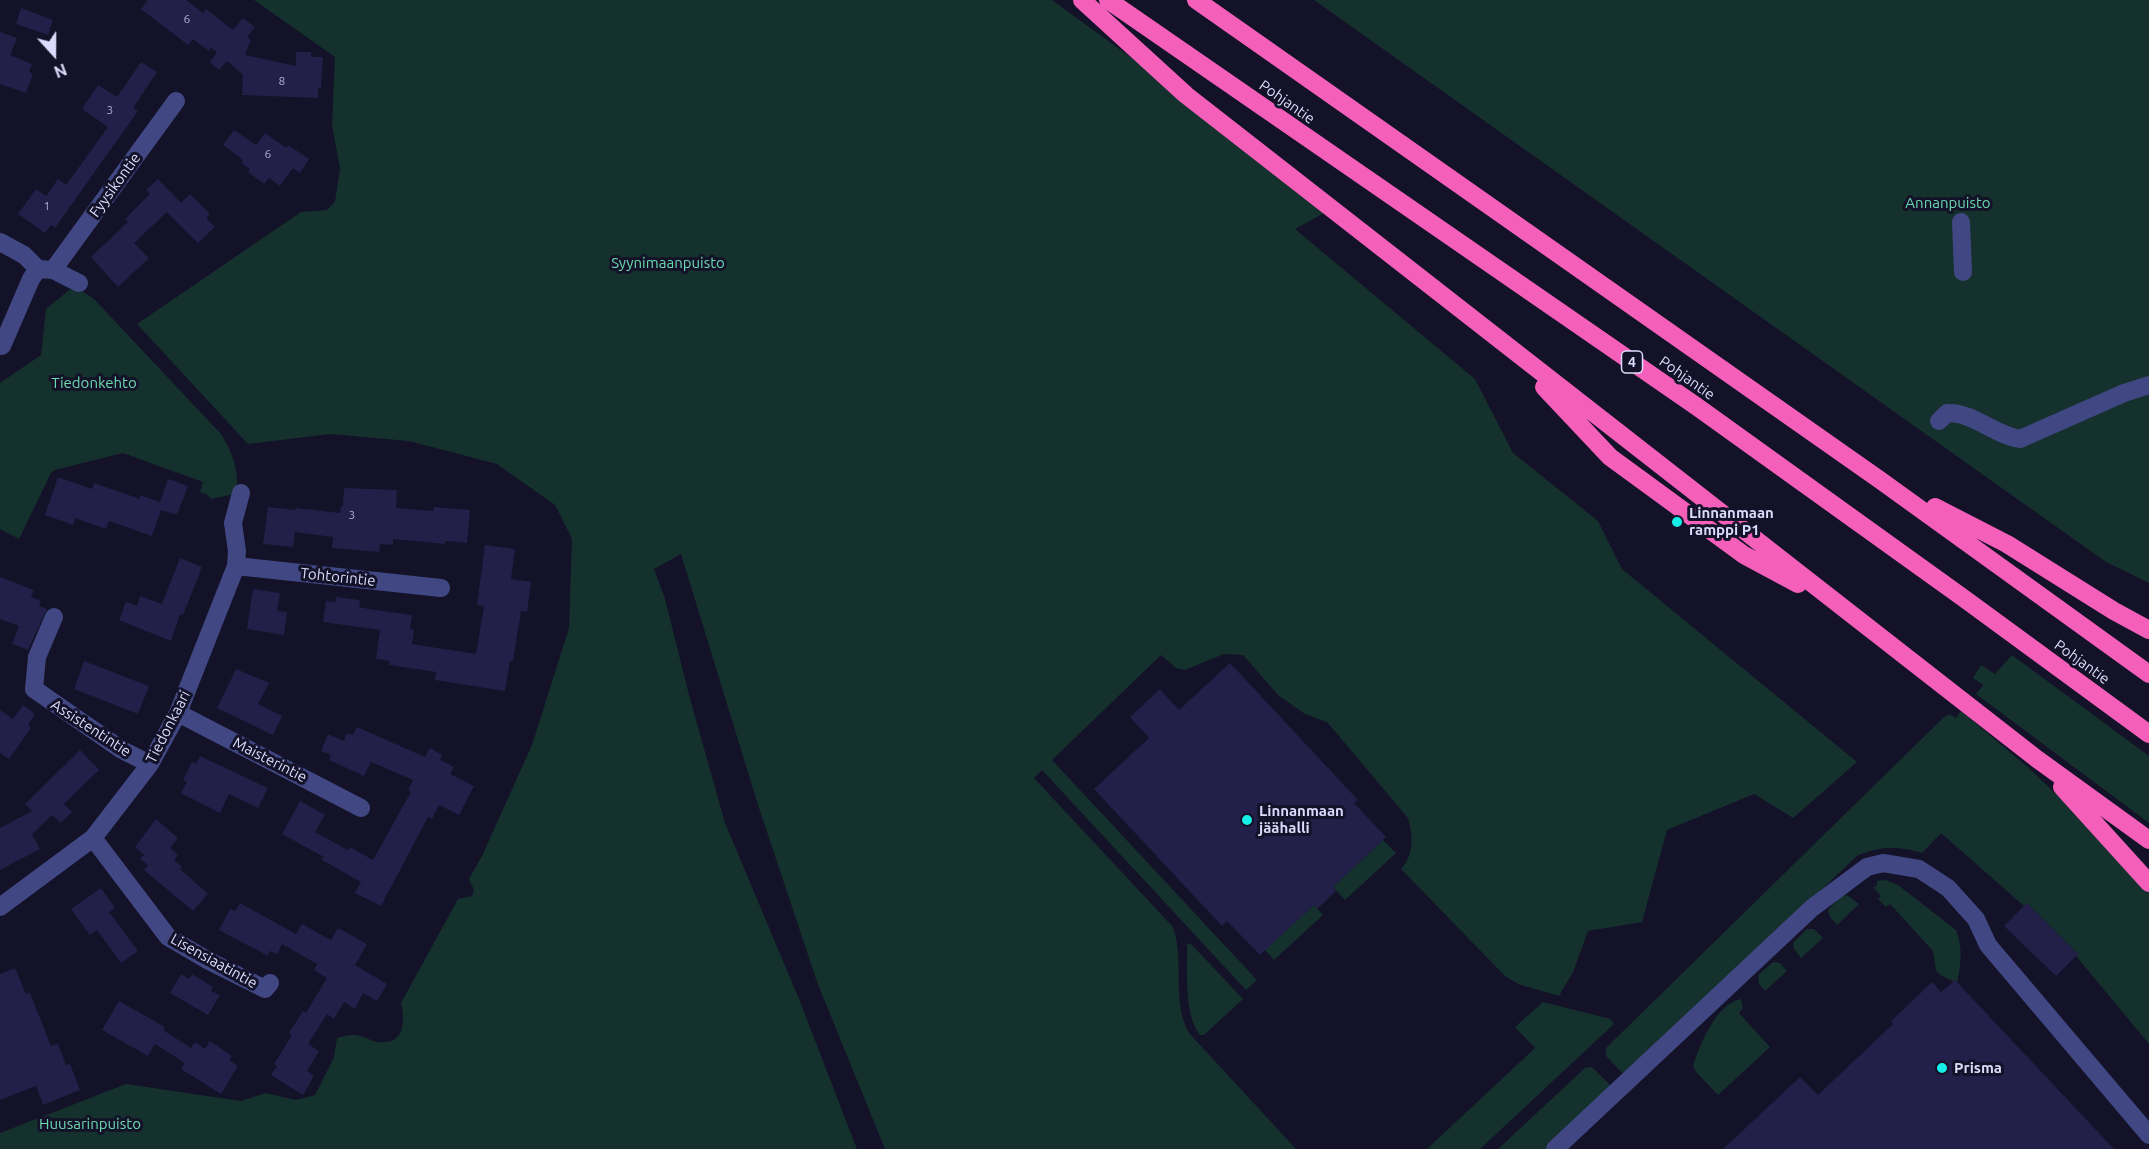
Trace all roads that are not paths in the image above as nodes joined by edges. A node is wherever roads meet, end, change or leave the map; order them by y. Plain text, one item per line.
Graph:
1 (1082, 0) edge
2 (1108, 0) edge
3 (1196, 0) edge
4 (176, 101) dead end
5 (1961, 222) dead end
6 (0, 242) edge
7 (46, 269) junction
8 (1963, 272) dead end
9 (79, 283) dead end
10 (2, 346) dead end
11 (2149, 384) edge
12 (1939, 421) dead end
13 (1880, 480) junction
14 (241, 493) dead end
15 (236, 566) junction
16 (441, 588) dead end
17 (54, 617) dead end
18 (2149, 630) edge
19 (2149, 674) edge
20 (178, 713) junction
21 (2149, 734) edge
22 (2037, 759) junction
23 (150, 764) junction
24 (361, 808) dead end
25 (93, 838) junction
26 (2149, 840) edge
27 (2149, 883) edge
28 (0, 907) edge
29 (270, 983) dead end
30 (2149, 1135) edge
31 (1555, 1149) edge

1 - 22 highway
2 - 21 highway, Pohjantie / 4
3 - 13 highway, Pohjantie
4 - 7 street, Fyysikontie
5 - 8 street
6 - 7 street
7 - 9 street
7 - 10 street, Fyysikontie
11 - 12 street
13 - 18 highway
13 - 19 highway, Pohjantie
14 - 15 street, Tiedonkaari
15 - 16 street, Tohtorintie
15 - 20 street, Tiedonkaari
17 - 23 street, Assistentintie
20 - 23 street, Tiedonkaari
20 - 24 street, Maisterintie
22 - 26 highway
22 - 27 highway
23 - 25 street, Tiedonkaari
25 - 28 street, Tiedonkaari
25 - 29 street, Lisensiaatintie
30 - 31 street

